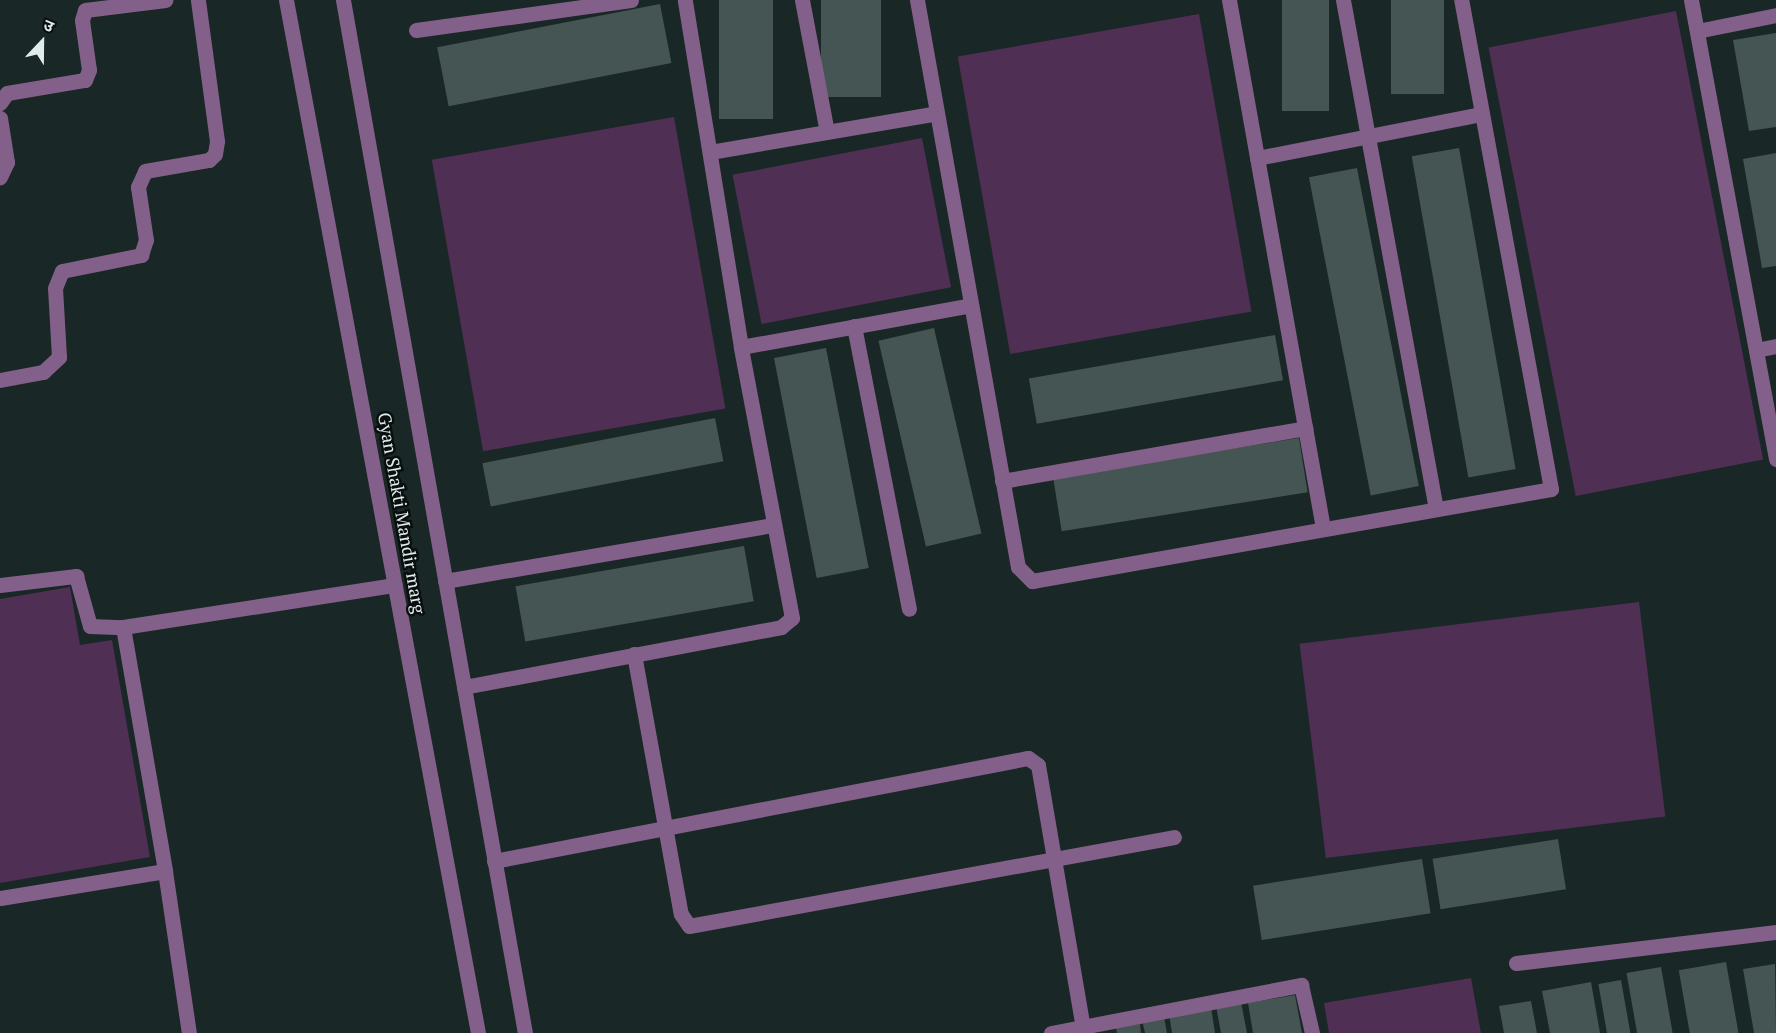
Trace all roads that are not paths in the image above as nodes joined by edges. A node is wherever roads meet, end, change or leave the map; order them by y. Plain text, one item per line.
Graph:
1 (165, 0) edge
2 (198, 0) edge
3 (286, 0) edge
4 (344, 0) edge
5 (631, 0) edge
6 (685, 0) edge
7 (802, 0) edge
8 (917, 0) edge
9 (1229, 0) edge
10 (1343, 0) edge
11 (1461, 0) edge
12 (1691, 0) edge
13 (1776, 15) edge
14 (416, 30) dead end
15 (1697, 31) junction
16 (0, 103) edge
17 (937, 113) junction
18 (1482, 114) junction
19 (0, 118) edge
20 (827, 132) junction
21 (1368, 136) junction
22 (710, 152) junction
23 (1257, 158) junction
24 (0, 177) edge
25 (971, 305) junction
26 (854, 326) junction
27 (741, 346) junction
28 (1776, 346) edge
29 (1756, 350) junction
30 (0, 380) edge
31 (1305, 428) junction
32 (1776, 459) edge
33 (1002, 481) junction
34 (1436, 509) junction
35 (774, 525) junction
36 (1323, 528) junction
37 (446, 581) junction
38 (0, 585) edge
39 (395, 585) junction
40 (909, 609) dead end
41 (123, 627) junction
42 (634, 654) junction
43 (464, 687) junction
44 (665, 827) junction
45 (1174, 837) dead end
46 (1052, 860) junction
47 (494, 861) junction
48 (165, 871) junction
49 (0, 898) edge
50 (1776, 932) edge
51 (1516, 963) dead end
52 (1083, 1027) junction
53 (189, 1033) edge
54 (478, 1033) edge
55 (525, 1033) edge
56 (1051, 1033) edge
57 (1312, 1033) edge

1 - 16 street
2 - 30 street
3 - 39 street, Gyan Shakti Mandir marg
4 - 37 street, Gyan Shakti Mandir marg
5 - 14 street
6 - 22 street
7 - 20 street
8 - 17 street
9 - 23 street
10 - 21 street
11 - 18 street
12 - 15 street
13 - 15 street
15 - 29 street
17 - 20 street
17 - 25 street
18 - 21 street
18 - 34 street
19 - 24 street
20 - 22 street
21 - 23 street
21 - 34 street
22 - 27 street
23 - 31 street
25 - 26 street
25 - 33 street
26 - 27 street
26 - 40 street
27 - 35 street
28 - 29 street
29 - 32 street
31 - 33 street
31 - 36 street
33 - 36 street
34 - 36 street
35 - 37 street
35 - 42 street
37 - 43 street, Gyan Shakti Mandir marg
38 - 41 street
39 - 41 street
39 - 54 street, Gyan Shakti Mandir marg
41 - 48 street
42 - 43 street
42 - 44 street
43 - 47 street, Gyan Shakti Mandir marg
44 - 46 street
44 - 46 street
44 - 47 street
45 - 46 street
46 - 52 street
47 - 55 street, Gyan Shakti Mandir marg
48 - 49 street
48 - 53 street
50 - 51 street
52 - 56 street
52 - 57 street

